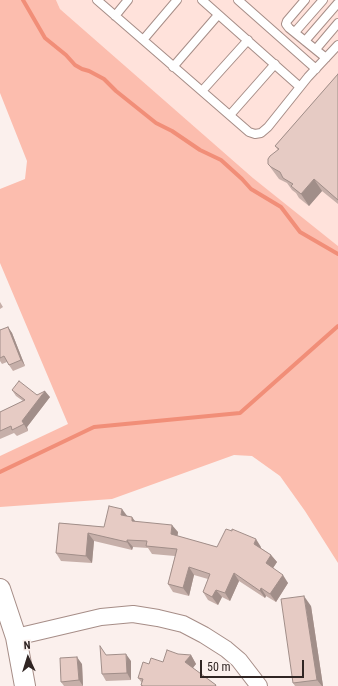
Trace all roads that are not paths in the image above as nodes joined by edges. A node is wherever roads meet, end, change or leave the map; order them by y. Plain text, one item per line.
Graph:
1 (97, 0) edge
2 (128, 0) edge
3 (177, 0) edge
4 (202, 0) edge
5 (238, 0) edge
6 (305, 0) edge
7 (323, 0) edge
8 (336, 3) edge
9 (218, 15) junction
10 (115, 16) junction
11 (338, 23) edge
12 (294, 32) junction
13 (143, 40) junction
14 (248, 40) junction
15 (305, 41) junction
16 (338, 45) edge
17 (316, 49) junction
18 (326, 58) junction
19 (275, 64) junction
20 (173, 67) junction
21 (316, 69) junction
22 (300, 87) junction
23 (202, 91) junction
24 (230, 115) junction
25 (0, 588) edge
26 (16, 637) junction
27 (25, 686) edge
28 (259, 686) edge

1 - 10 lane
2 - 10 lane
3 - 13 lane
4 - 9 lane
5 - 21 lane
6 - 12 lane
7 - 12 lane
8 - 15 lane
9 - 14 lane
9 - 20 lane
10 - 13 lane
11 - 17 lane
12 - 15 lane
13 - 20 lane
14 - 19 lane
14 - 23 lane
15 - 17 lane
16 - 18 lane
17 - 18 lane
18 - 21 lane
19 - 22 lane
19 - 24 lane
20 - 23 lane
21 - 22 lane
22 - 24 lane
23 - 24 lane
25 - 26 street
26 - 27 street
26 - 28 street

